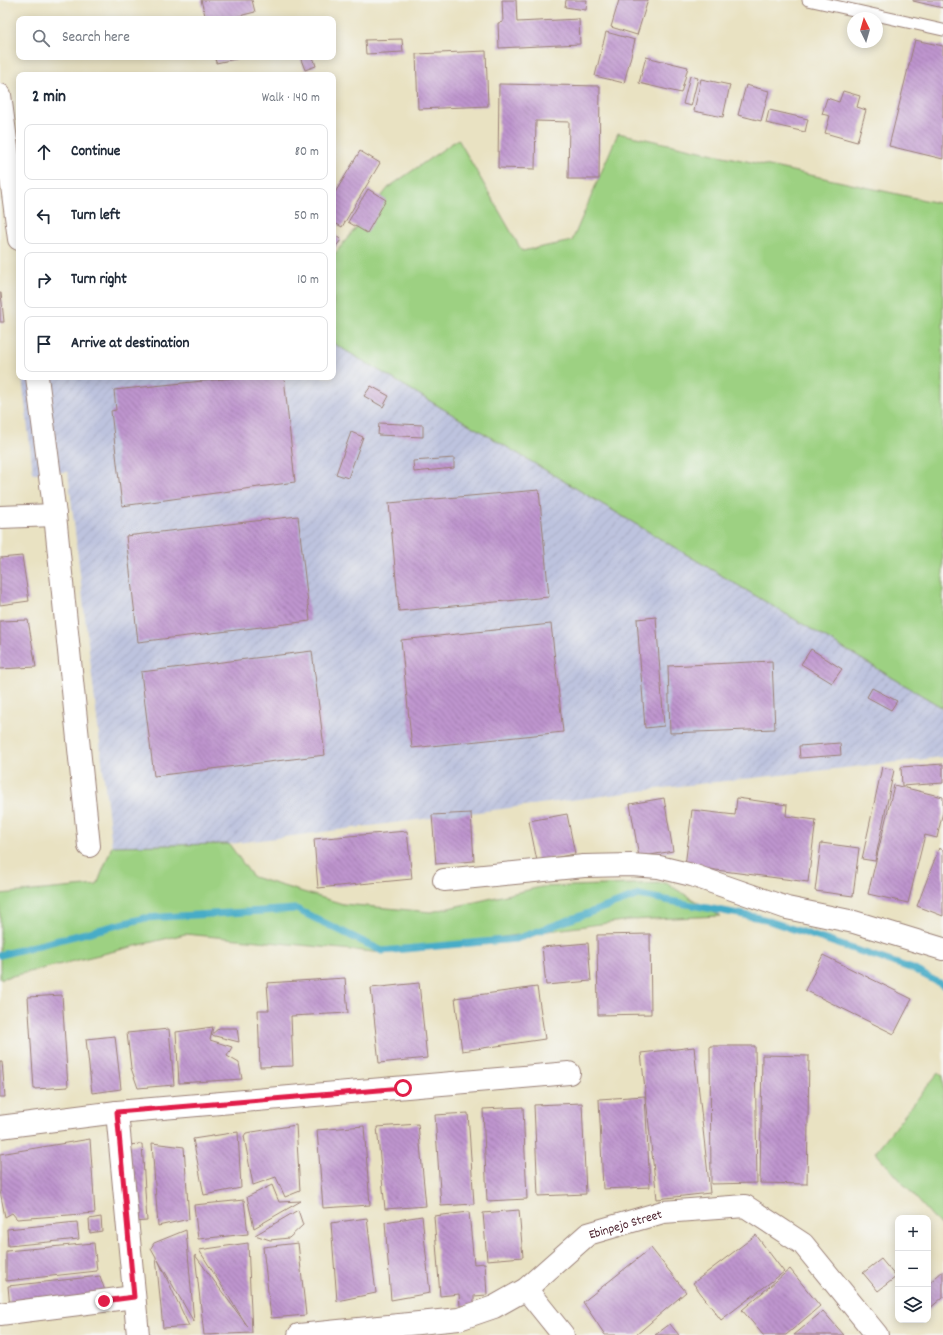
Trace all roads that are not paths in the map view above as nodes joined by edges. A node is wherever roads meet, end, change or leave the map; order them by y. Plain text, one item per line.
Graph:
1 (808, 0) edge
2 (943, 30) edge
3 (0, 95) edge
4 (16, 216) edge
5 (37, 380) edge
6 (55, 515) junction
7 (0, 517) edge
8 (89, 846) dead end
9 (444, 880) dead end
10 (943, 949) edge
11 (569, 1073) dead end
12 (117, 1112) junction
13 (0, 1127) edge
14 (526, 1289) junction
15 (134, 1297) junction
16 (0, 1314) edge
17 (138, 1335) edge
18 (299, 1335) edge
19 (563, 1335) edge
20 (877, 1335) edge

1 - 2 lane
3 - 4 street
5 - 6 street
6 - 7 street
6 - 8 street
9 - 10 street
11 - 12 street
12 - 13 street
12 - 15 street
14 - 18 street, Ebinpejo Street
14 - 19 street
14 - 20 street, Ebinpejo Street
15 - 16 street
15 - 17 street

